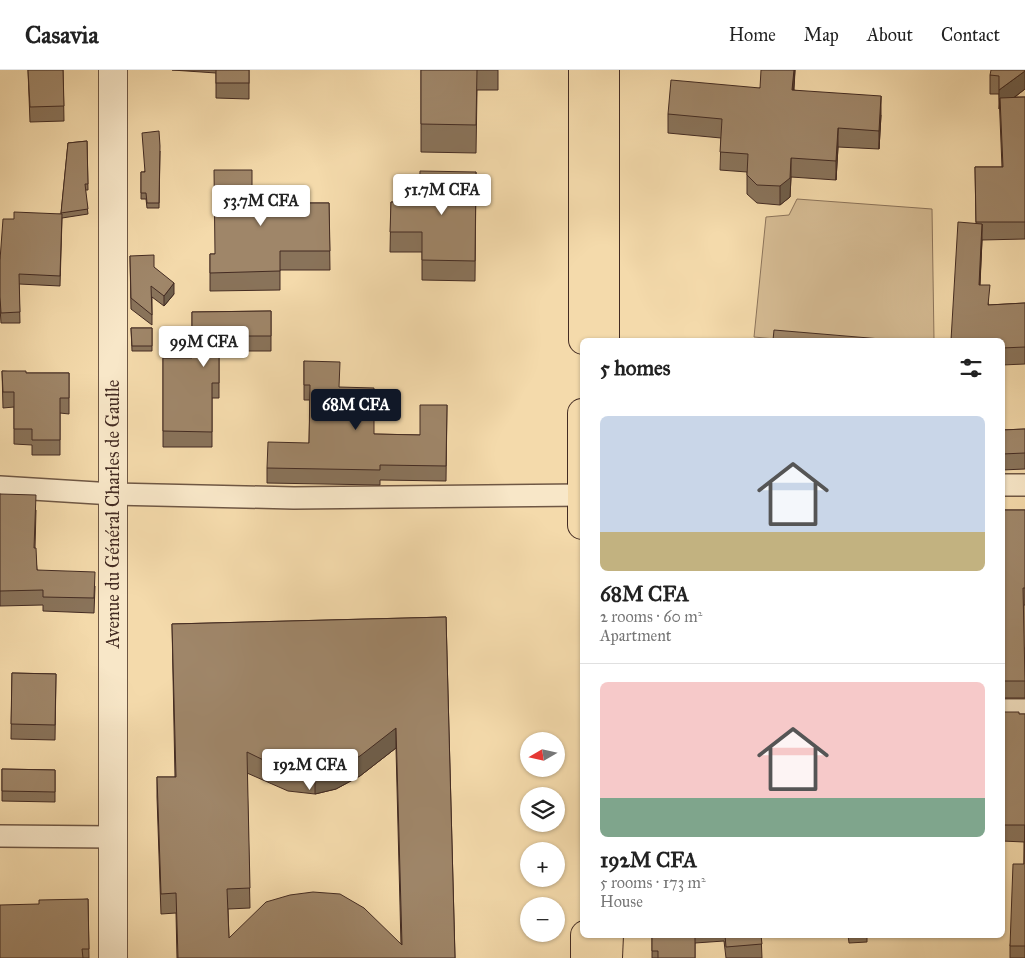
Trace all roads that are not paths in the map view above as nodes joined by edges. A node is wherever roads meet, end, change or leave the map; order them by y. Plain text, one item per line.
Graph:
1 (113, 70) edge
2 (583, 70) edge
3 (605, 70) edge
4 (583, 338) edge
5 (605, 338) edge
6 (1025, 484) edge
7 (1005, 485) edge
8 (0, 487) edge
9 (113, 494) junction
10 (580, 495) edge
11 (1005, 710) edge
12 (1025, 710) edge
13 (0, 836) edge
14 (112, 836) junction
15 (585, 938) edge
16 (608, 938) edge
17 (113, 958) edge
18 (585, 958) edge
19 (608, 958) edge

1 - 9 street, Avenue du Général Charles de Gaulle
2 - 4 main road
3 - 5 main road
6 - 7 street
8 - 9 street
9 - 10 street
9 - 14 street, Avenue du Général Charles de Gaulle
11 - 12 street
13 - 14 street
14 - 17 street, Avenue du Général Charles de Gaulle
15 - 18 main road
16 - 19 main road

